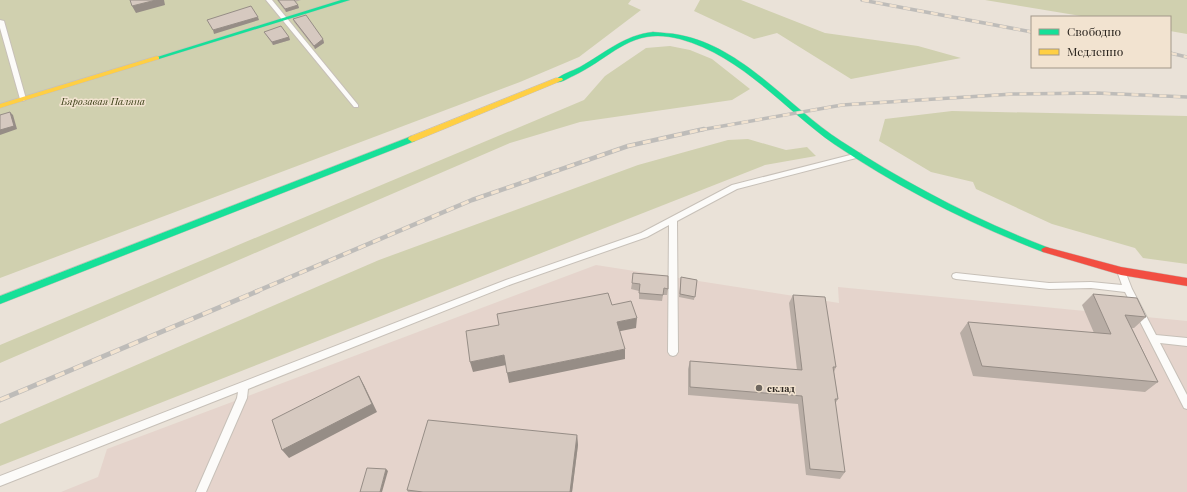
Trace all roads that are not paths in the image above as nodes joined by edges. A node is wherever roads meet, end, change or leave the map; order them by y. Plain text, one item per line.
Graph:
1 (269, 0) edge
2 (347, 0) edge
3 (285, 19) junction
4 (1, 20) dead end
5 (23, 99) junction
6 (0, 106) edge
7 (356, 106) dead end
8 (858, 155) junction
9 (673, 220) junction
10 (1121, 271) junction
11 (956, 276) dead end
12 (1187, 282) edge
13 (1128, 289) junction
14 (0, 300) edge
15 (1153, 339) junction
16 (1187, 342) edge
17 (673, 352) dead end
18 (244, 387) junction
19 (1187, 405) edge
20 (0, 481) edge
21 (201, 492) edge

1 - 3 lane
2 - 3 street
3 - 5 street
3 - 7 lane
4 - 5 lane
5 - 6 street
8 - 9 lane
8 - 10 street
8 - 14 street
9 - 17 lane
9 - 18 lane
10 - 12 street
10 - 13 lane
11 - 13 lane
13 - 15 lane
15 - 16 lane
15 - 19 lane
18 - 20 lane
18 - 21 lane

